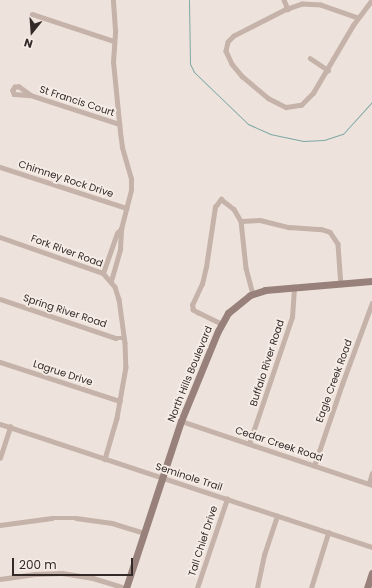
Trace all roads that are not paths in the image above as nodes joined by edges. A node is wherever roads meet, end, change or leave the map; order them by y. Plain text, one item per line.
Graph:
1 (113, 0) edge
2 (284, 0) edge
3 (372, 0) edge
4 (288, 9) junction
5 (32, 14) dead end
6 (358, 18) junction
7 (114, 41) junction
8 (310, 58) dead end
9 (328, 70) junction
10 (30, 95) dead end
11 (119, 124) junction
12 (0, 167) edge
13 (126, 208) junction
14 (241, 221) junction
15 (121, 229) junction
16 (0, 237) edge
17 (103, 273) junction
18 (111, 281) junction
19 (372, 281) edge
20 (341, 283) junction
21 (294, 287) junction
22 (253, 294) junction
23 (0, 299) edge
24 (372, 303) edge
25 (221, 324) junction
26 (124, 338) junction
27 (0, 362) edge
28 (120, 401) junction
29 (181, 421) junction
30 (0, 424) edge
31 (10, 427) junction
32 (249, 444) junction
33 (0, 458) edge
34 (105, 459) junction
35 (314, 466) junction
36 (372, 473) edge
37 (162, 478) junction
38 (370, 484) edge
39 (227, 499) junction
40 (277, 516) junction
41 (0, 525) edge
42 (328, 533) junction
43 (144, 534) junction
44 (372, 547) edge
45 (372, 573) edge
46 (0, 579) edge
47 (126, 588) edge
48 (197, 588) edge
49 (257, 588) edge
50 (311, 588) edge
51 (368, 588) edge

1 - 7 street
2 - 4 street
3 - 6 street
4 - 6 street
4 - 9 street
5 - 7 street
6 - 9 street
7 - 11 street
8 - 9 street
10 - 11 street, St Francis Court
11 - 13 street
12 - 13 street, Chimney Rock Drive
13 - 15 street
14 - 20 street
14 - 22 street
14 - 25 street
15 - 17 street
15 - 18 street
16 - 17 street, Fork River Road
17 - 18 street, Fork River Road
18 - 26 street, Fork River Road
19 - 20 street, North Hills Boulevard
20 - 21 street, North Hills Boulevard
21 - 22 street, North Hills Boulevard
21 - 32 street, Buffalo River Road
22 - 25 street, North Hills Boulevard
23 - 26 street, Spring River Road
24 - 35 street, Eagle Creek Road
25 - 29 street, North Hills Boulevard
26 - 28 street, Fork River Road
27 - 28 street, Lagrue Drive
28 - 34 street, Fork River Road
29 - 32 street, Cedar Creek Road
29 - 37 street, North Hills Boulevard
30 - 31 street, Seminole Trail
31 - 33 street
31 - 34 street, Seminole Trail
32 - 35 street, Cedar Creek Road
34 - 37 street, Seminole Trail
35 - 38 street, Cedar Creek Road
36 - 38 street
37 - 39 street, Seminole Trail
37 - 43 street, North Hills Boulevard
39 - 40 street, Seminole Trail
39 - 48 street, Tall Chief Drive
40 - 42 street, Seminole Trail
40 - 49 street
41 - 43 street
42 - 44 street, Seminole Trail
42 - 50 street
43 - 47 street, North Hills Boulevard
45 - 51 street
46 - 47 street

